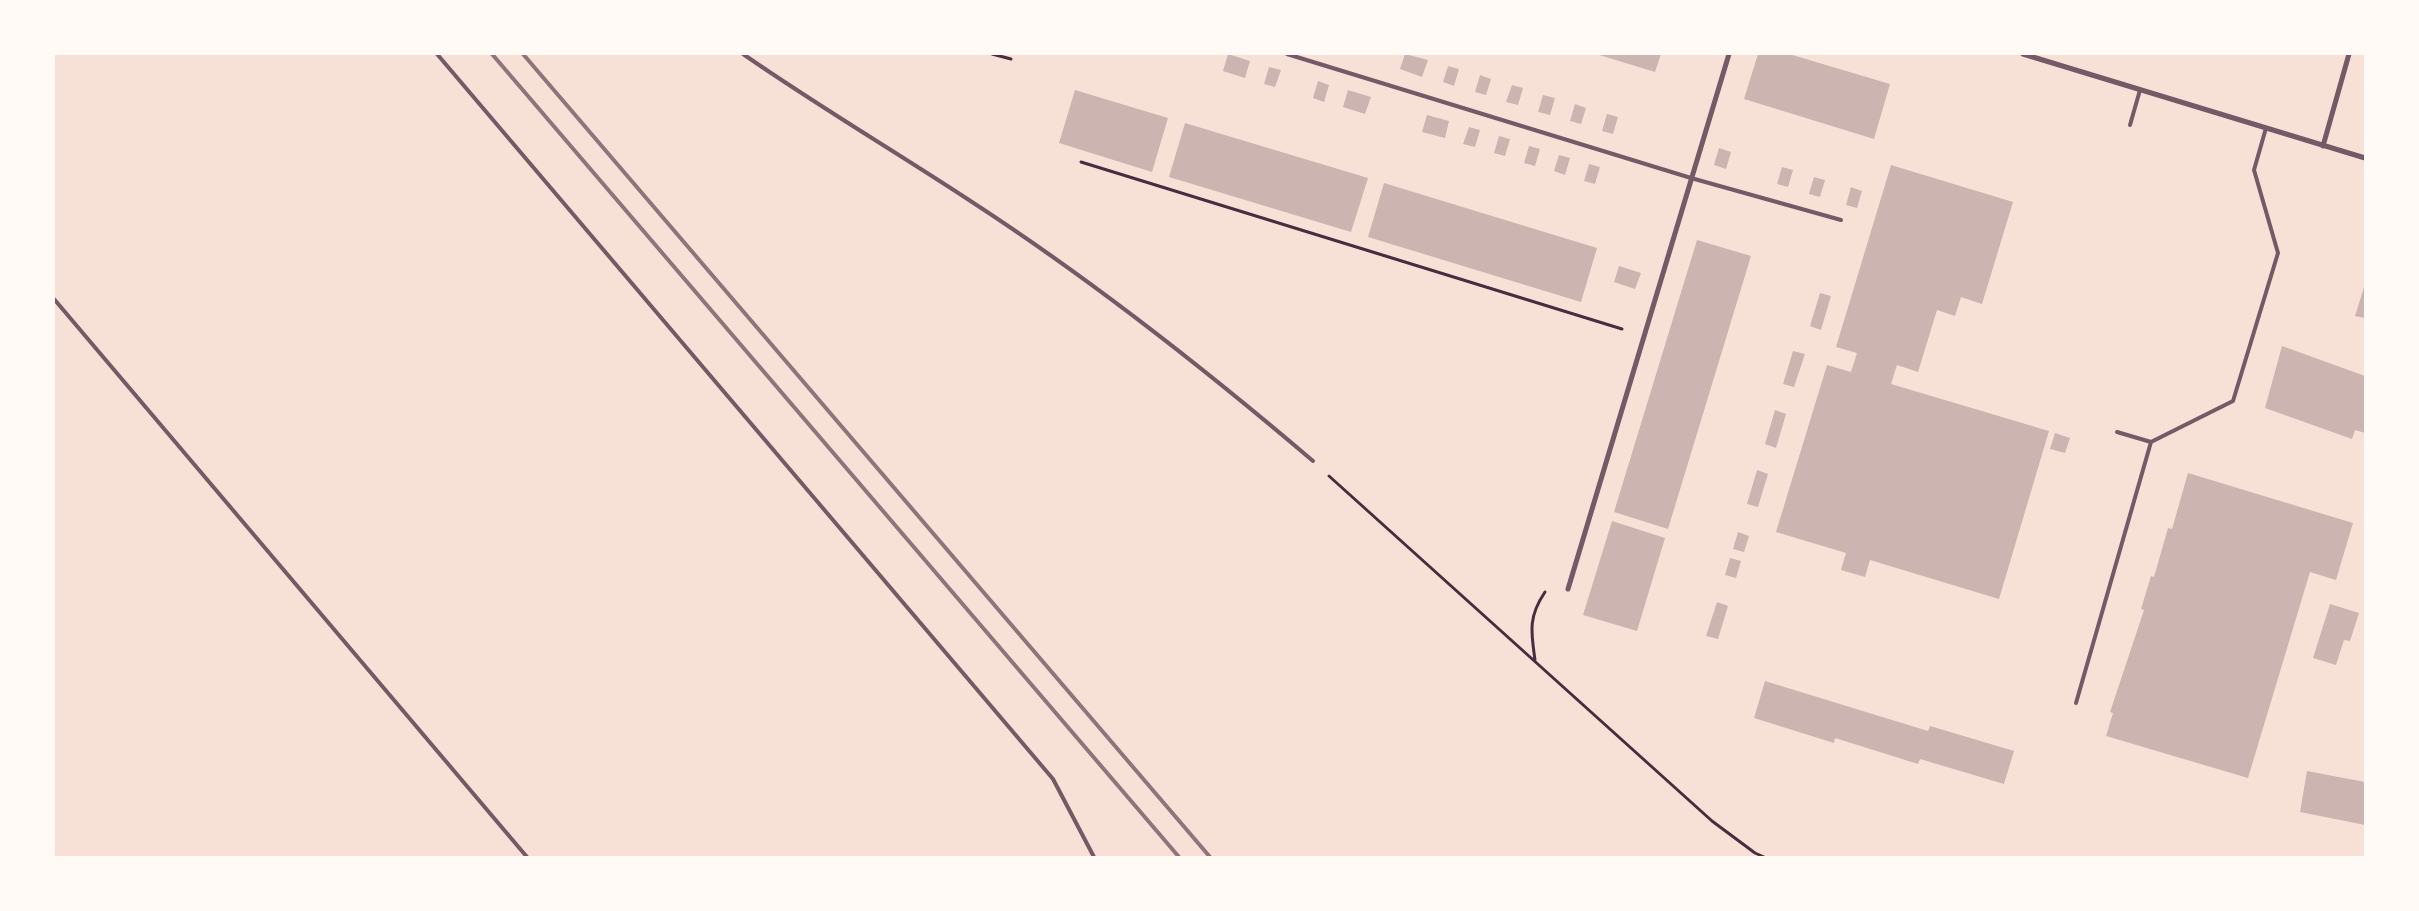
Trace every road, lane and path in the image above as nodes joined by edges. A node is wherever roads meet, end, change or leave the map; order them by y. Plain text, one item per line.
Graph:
1 (437, 54) edge
2 (743, 54) edge
3 (992, 54) edge
4 (1286, 54) edge
5 (1728, 54) edge
6 (2023, 54) edge
7 (2348, 54) edge
8 (1010, 59) dead end
9 (2140, 90) junction
10 (2130, 125) dead end
11 (2266, 128) junction
12 (2323, 146) junction
13 (2365, 158) edge
14 (1081, 162) dead end
15 (1691, 178) junction
16 (1841, 220) dead end
17 (54, 300) edge
18 (1644, 336) junction
19 (2117, 432) dead end
20 (2151, 442) junction
21 (1313, 461) joint
22 (1568, 590) joint
23 (1536, 660) junction
24 (2076, 704) dead end
25 (527, 857) edge
26 (1094, 857) edge
27 (1764, 857) edge

1 - 26 lane
2 - 21 lane
3 - 8 path
4 - 15 lane
5 - 15 street
6 - 9 street
7 - 12 street
9 - 10 lane
9 - 11 street
11 - 12 street
11 - 20 lane
12 - 13 street
14 - 18 path
15 - 16 lane
15 - 18 street
17 - 25 lane
18 - 22 street
19 - 20 lane
20 - 24 lane
21 - 23 path
22 - 23 path
23 - 27 path

